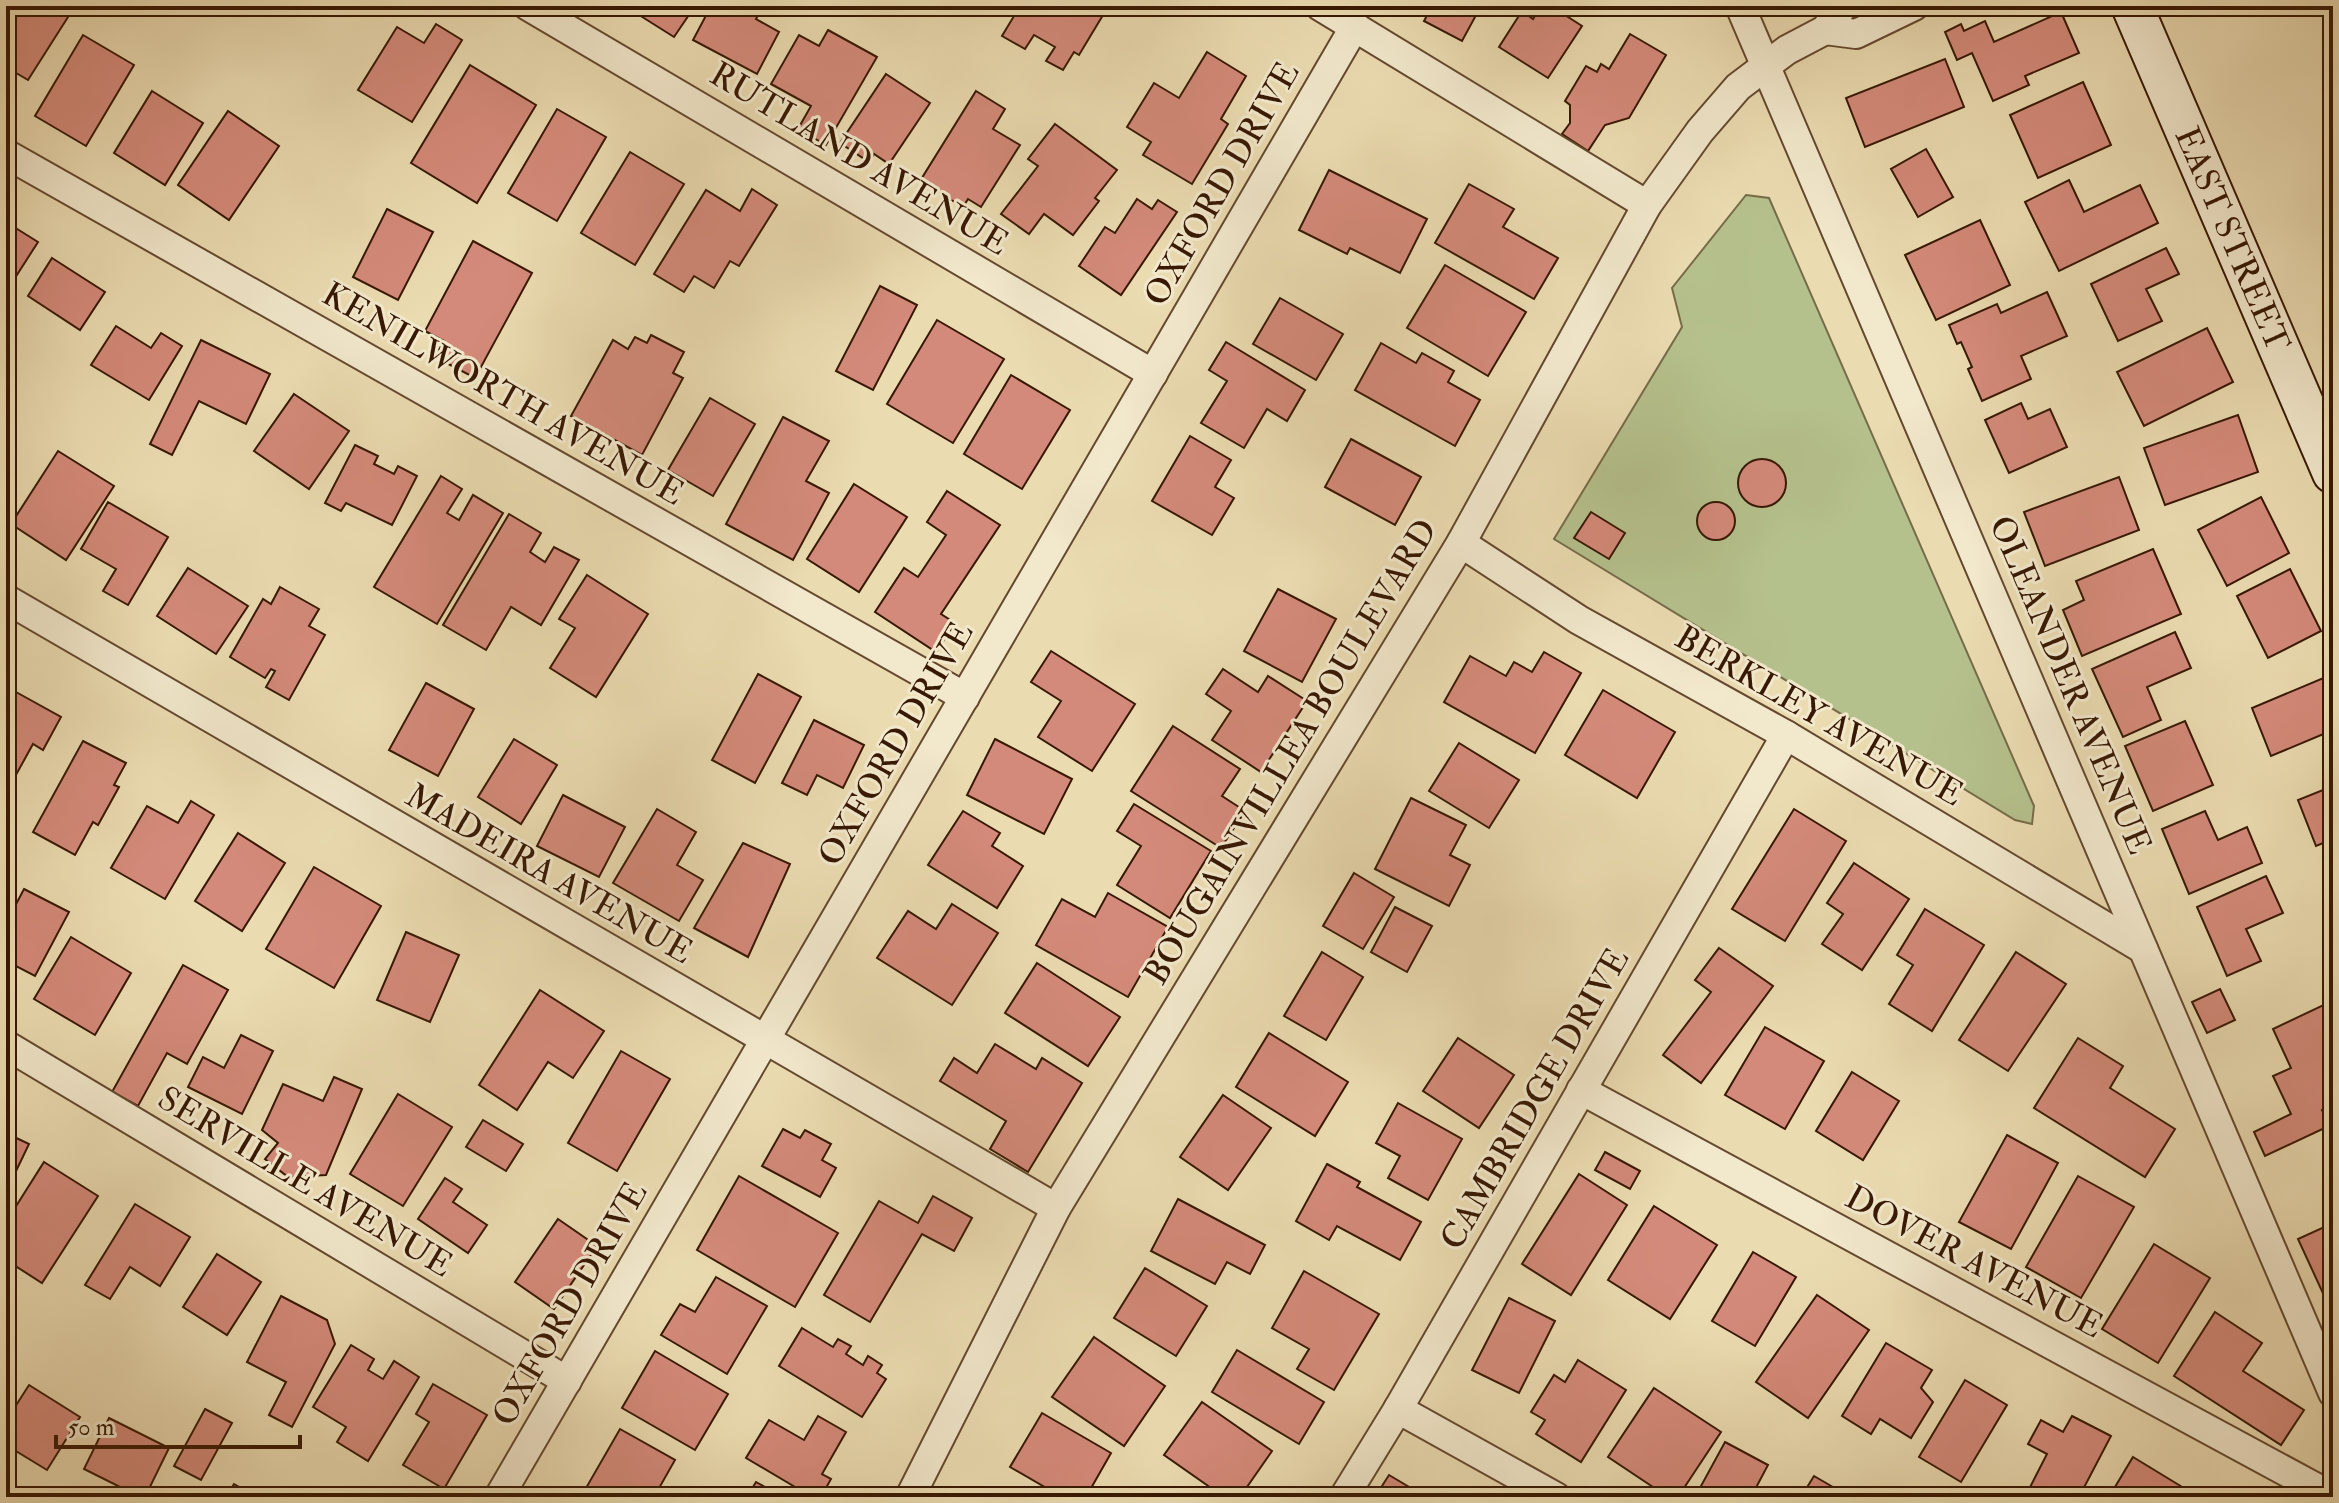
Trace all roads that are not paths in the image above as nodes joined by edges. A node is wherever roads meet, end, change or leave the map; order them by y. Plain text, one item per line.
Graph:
1 (528, 6) edge
2 (1320, 6) edge
3 (1740, 6) edge
4 (1843, 6) edge
5 (1914, 6) edge
6 (2132, 6) edge
7 (1355, 26) junction
8 (1825, 30) junction
9 (1766, 66) junction
10 (6, 154) edge
11 (1647, 205) junction
12 (1153, 374) junction
13 (2333, 473) edge
14 (1461, 543) junction
15 (6, 599) edge
16 (965, 697) junction
17 (1786, 735) junction
18 (2143, 949) junction
19 (765, 1041) junction
20 (6, 1045) edge
21 (1581, 1090) junction
22 (1056, 1208) junction
23 (567, 1381) junction
24 (2333, 1393) edge
25 (1398, 1409) junction
26 (499, 1497) edge
27 (910, 1497) edge
28 (1344, 1497) edge
29 (1556, 1497) edge
30 (2333, 1497) edge

1 - 12 street, RUTLAND AVENUE
2 - 7 street
3 - 9 street, OLEANDER AVENUE
4 - 8 street
5 - 8 street
6 - 13 main road, EAST STREET
7 - 11 street
7 - 12 street, OXFORD DRIVE
8 - 9 street, BOUGAINVILLEA BOULEVARD
9 - 11 street, BOUGAINVILLEA BOULEVARD
9 - 18 street, OLEANDER AVENUE
10 - 16 street, KENILWORTH AVENUE
11 - 14 street, BOUGAINVILLEA BOULEVARD
12 - 16 street, OXFORD DRIVE
14 - 17 street, BERKLEY AVENUE
14 - 22 street, BOUGAINVILLEA BOULEVARD
15 - 19 street, MADEIRA AVENUE
16 - 19 street, OXFORD DRIVE
17 - 18 street, BERKLEY AVENUE
17 - 21 street, CAMBRIDGE DRIVE
18 - 24 street, OLEANDER AVENUE
19 - 22 street, MADEIRA AVENUE
19 - 23 street, OXFORD DRIVE
20 - 23 street, SERVILLE AVENUE
21 - 25 street, CAMBRIDGE DRIVE
21 - 30 street, DOVER AVENUE
22 - 27 street, BOUGAINVILLEA BOULEVARD
23 - 26 street, OXFORD DRIVE
25 - 28 street, CAMBRIDGE DRIVE
25 - 29 street

